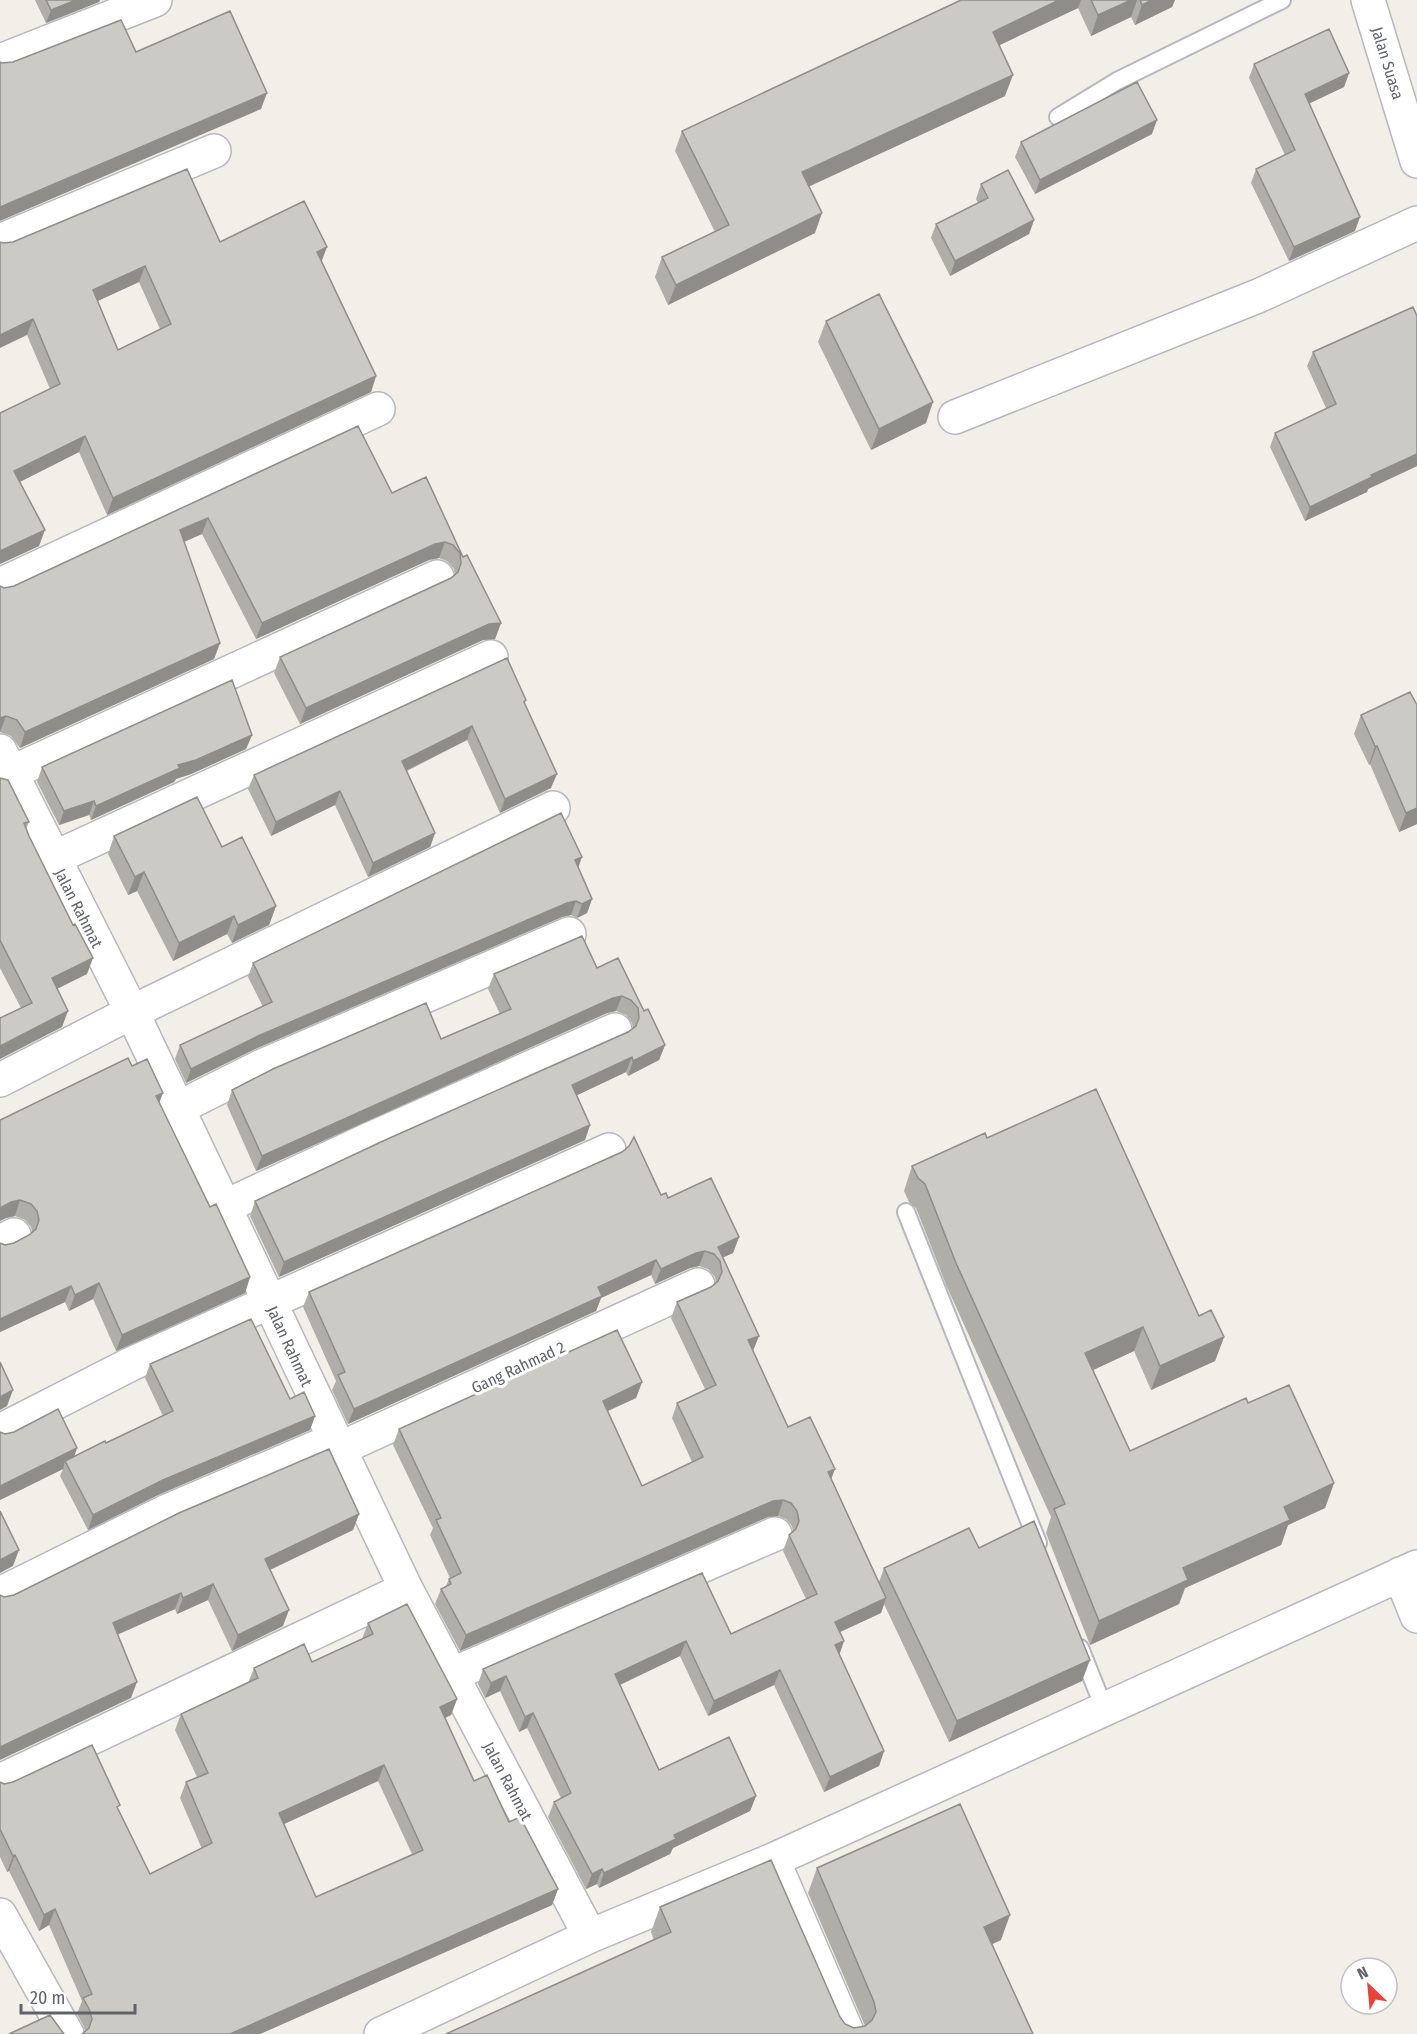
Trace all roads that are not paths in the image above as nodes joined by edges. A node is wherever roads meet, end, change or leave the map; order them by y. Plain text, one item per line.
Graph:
1 (155, 0) edge
2 (1282, 0) edge
3 (1371, 1) edge
4 (0, 61) edge
5 (1058, 117) dead end
6 (214, 151) dead end
7 (1417, 161) edge
8 (1417, 222) edge
9 (0, 241) edge
10 (378, 410) dead end
11 (955, 417) dead end
12 (437, 577) dead end
13 (0, 585) edge
14 (491, 657) dead end
15 (4, 767) edge
16 (553, 808) dead end
17 (54, 858) junction
18 (569, 934) dead end
19 (132, 1012) junction
20 (615, 1030) dead end
21 (0, 1080) edge
22 (178, 1108) junction
23 (609, 1150) dead end
24 (224, 1207) junction
25 (906, 1212) dead end
26 (698, 1285) dead end
27 (269, 1302) junction
28 (0, 1431) edge
29 (337, 1445) junction
30 (775, 1534) dead end
31 (1042, 1554) edge
32 (1408, 1570) edge
33 (406, 1589) junction
34 (0, 1594) edge
35 (1417, 1616) edge
36 (1073, 1631) edge
37 (452, 1674) junction
38 (1104, 1708) junction
39 (0, 1781) edge
40 (773, 1860) junction
41 (0, 1915) edge
42 (590, 1936) junction
43 (67, 2034) edge
44 (381, 2034) edge
45 (848, 2034) edge

1 - 4 street
2 - 5 lane
3 - 7 street, Jalan Suasa
6 - 9 street
8 - 11 street
10 - 13 street
12 - 15 street
14 - 17 street
15 - 17 street, Jalan Rahmat
16 - 19 street
17 - 19 street, Jalan Rahmat
18 - 22 street
19 - 21 street
19 - 22 street, Jalan Rahmat
20 - 24 street
22 - 24 street, Jalan Rahmat
23 - 27 street
24 - 27 street, Jalan Rahmat
25 - 31 lane
26 - 29 street, Gang Rahmad 2
27 - 28 street
27 - 29 street, Jalan Rahmat
29 - 33 street, Jalan Rahmat
29 - 34 street, Gang Rahmad 2
30 - 37 street
32 - 35 street
32 - 38 street
33 - 37 street, Jalan Rahmat
33 - 39 street
36 - 38 lane
37 - 42 street, Jalan Rahmat
38 - 40 street
40 - 42 street
40 - 45 street
41 - 43 street
42 - 44 street

